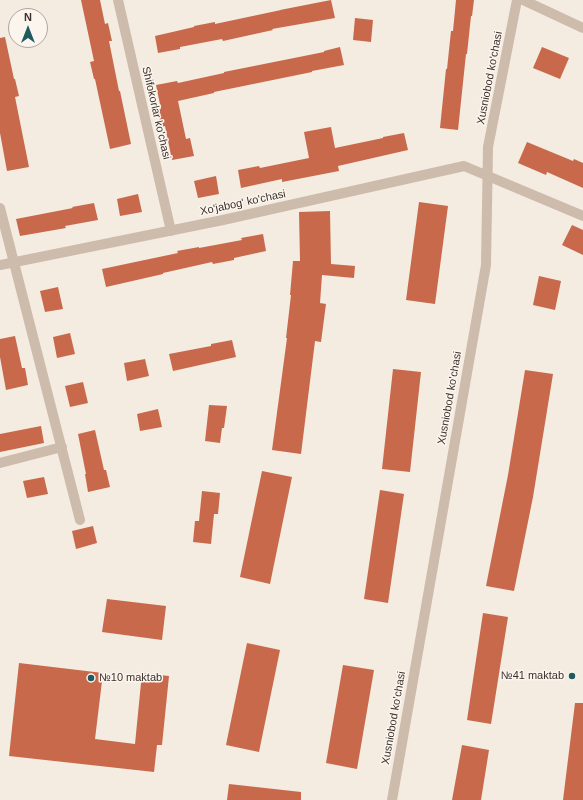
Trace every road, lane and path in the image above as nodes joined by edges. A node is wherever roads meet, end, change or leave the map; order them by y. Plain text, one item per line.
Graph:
1 (118, 0) edge
2 (517, 0) edge
3 (523, 0) edge
4 (583, 28) edge
5 (488, 176) junction
6 (0, 208) edge
7 (583, 216) edge
8 (171, 231) junction
9 (14, 262) junction
10 (0, 265) edge
11 (62, 447) junction
12 (0, 463) edge
13 (80, 520) dead end
14 (392, 800) edge

1 - 8 street, Shifokorlar ko'chasi
2 - 5 street, Xusniobod ko'chasi
3 - 4 street
5 - 7 street, Xo'jabog' ko'chasi
5 - 8 street, Xo'jabog' ko'chasi
5 - 14 street, Xusniobod ko'chasi
6 - 9 street
8 - 9 street, Xo'jabog' ko'chasi
9 - 10 street, Xo'jabog' ko'chasi
9 - 11 street
11 - 12 street
11 - 13 street

